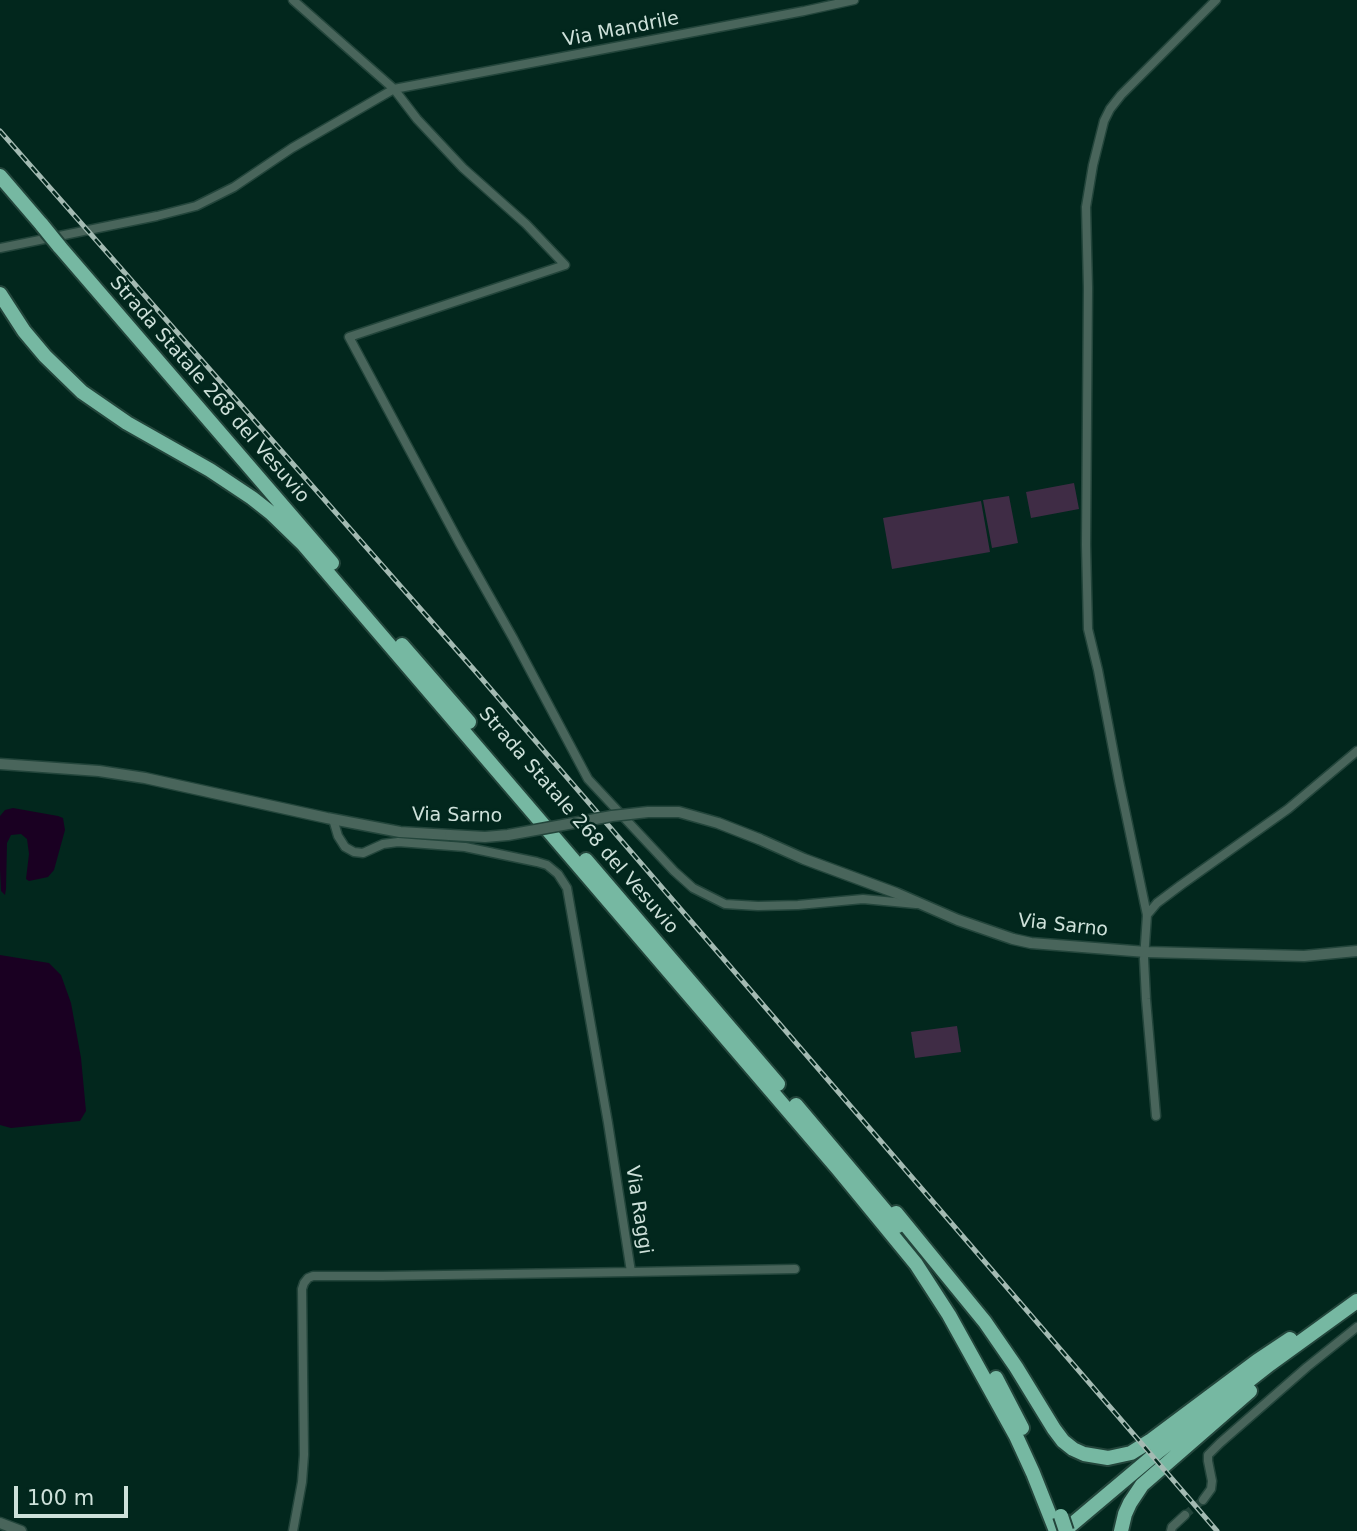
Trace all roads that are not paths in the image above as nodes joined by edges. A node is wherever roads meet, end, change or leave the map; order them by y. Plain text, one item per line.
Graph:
1 (293, 0) edge
2 (853, 0) edge
3 (1216, 0) edge
4 (394, 89) junction
5 (0, 176) edge
6 (0, 248) edge
7 (0, 294) edge
8 (1357, 751) edge
9 (0, 764) edge
10 (333, 820) junction
11 (922, 905) junction
12 (1147, 915) junction
13 (1146, 951) junction
14 (1357, 951) edge
15 (1156, 1116) dead end
16 (846, 1163) junction
17 (794, 1269) dead end
18 (631, 1272) junction
19 (1357, 1290) edge
20 (1357, 1302) edge
21 (1357, 1327) edge
22 (1290, 1339) junction
23 (1159, 1451) junction
24 (1203, 1500) tunnel mouth
25 (1185, 1515) tunnel mouth
26 (0, 1523) edge
27 (1060, 1526) edge
28 (21, 1531) edge
29 (293, 1531) edge
30 (1121, 1531) edge
31 (1171, 1531) edge

1 - 4 street
2 - 4 street, Via Mandrile
3 - 12 street
4 - 6 street, Via Mandrile
4 - 11 street
5 - 16 highway, Strada Statale 268 del Vesuvio, bridge
7 - 27 highway, Strada Statale 268 del Vesuvio
8 - 12 street
9 - 10 street, Via Sarno
10 - 11 street, Via Sarno, bridge
10 - 18 street, Via Raggi
11 - 13 street, Via Sarno
12 - 13 street
13 - 14 street, Via Sarno
13 - 15 street
16 - 22 highway
16 - 27 highway, Strada Statale 268 del Vesuvio
17 - 18 street
18 - 29 street, Via Raggi
19 - 22 highway
20 - 23 highway
20 - 30 highway
21 - 24 street
22 - 23 highway
23 - 27 highway
25 - 31 street
26 - 28 street

